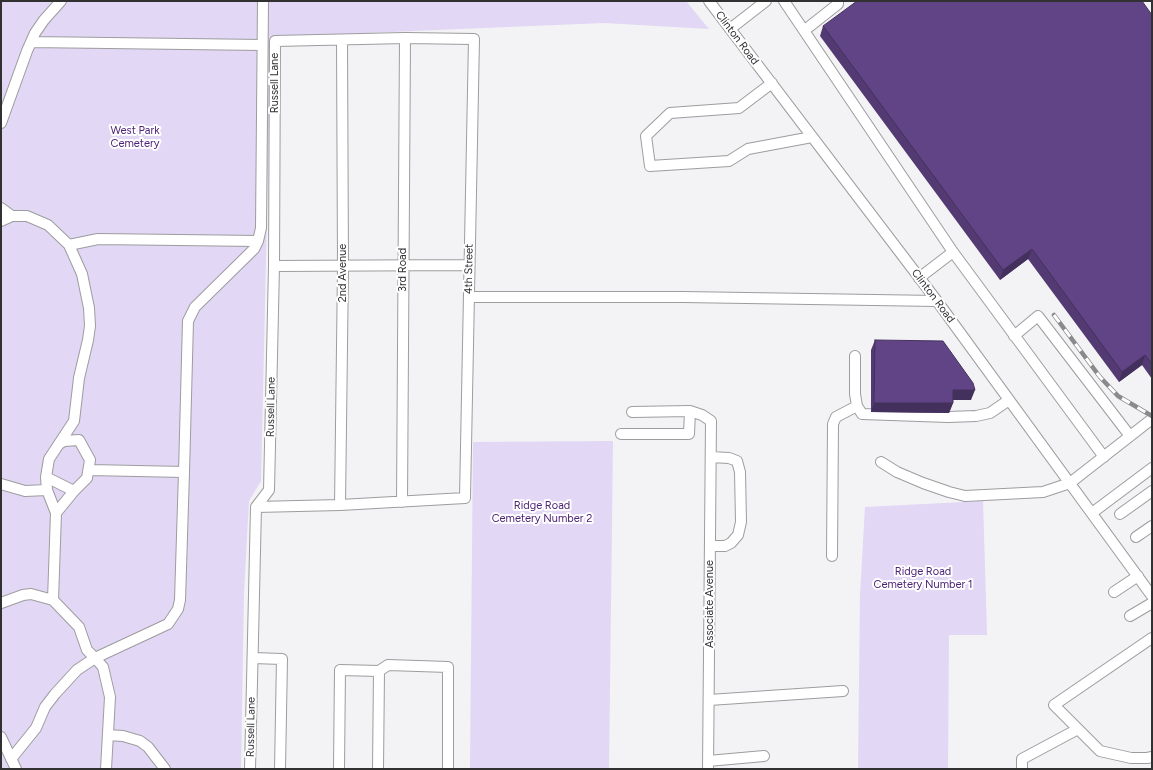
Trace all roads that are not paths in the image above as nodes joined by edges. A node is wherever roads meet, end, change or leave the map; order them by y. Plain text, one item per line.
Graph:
1 (61, 1) edge
2 (263, 1) edge
3 (709, 1) edge
4 (766, 1) edge
5 (784, 1) edge
6 (838, 1) edge
7 (730, 29) junction
8 (805, 30) junction
9 (405, 38) junction
10 (342, 40) junction
11 (31, 42) junction
12 (262, 45) junction
13 (772, 83) junction
14 (1, 123) edge
15 (812, 137) junction
16 (1, 208) edge
17 (12, 216) junction
18 (1, 221) edge
19 (258, 241) junction
20 (69, 245) junction
21 (953, 252) junction
22 (469, 265) junction
23 (274, 266) junction
24 (403, 266) junction
25 (343, 267) junction
26 (919, 278) junction
27 (468, 297) junction
28 (937, 301) junction
29 (1014, 336) junction
30 (855, 356) dead end
31 (1009, 400) junction
32 (857, 406) junction
33 (690, 411) junction
34 (632, 412) dead end
35 (1152, 419) edge
36 (74, 421) junction
37 (621, 434) dead end
38 (1130, 436) junction
39 (79, 440) junction
40 (59, 444) junction
41 (711, 457) junction
42 (1104, 457) junction
43 (881, 462) dead end
44 (1152, 468) edge
45 (90, 470) junction
46 (184, 472) junction
47 (46, 477) junction
48 (1070, 483) junction
49 (1, 484) edge
50 (47, 490) junction
51 (74, 491) junction
52 (1152, 491) edge
53 (402, 502) junction
54 (340, 505) junction
55 (256, 507) junction
56 (56, 513) junction
57 (1092, 513) junction
58 (1120, 514) dead end
59 (1152, 526) edge
60 (1136, 537) dead end
61 (710, 546) junction
62 (832, 556) dead end
63 (1138, 576) junction
64 (1114, 592) dead end
65 (1152, 596) edge
66 (53, 600) junction
67 (1, 602) edge
68 (1152, 603) edge
69 (1130, 616) dead end
70 (1152, 638) edge
71 (95, 658) junction
72 (253, 658) junction
73 (379, 671) junction
74 (843, 691) dead end
75 (709, 700) junction
76 (1078, 728) junction
77 (108, 735) junction
78 (1, 737) edge
79 (764, 756) dead end
80 (1152, 757) edge
81 (11, 759) junction
82 (708, 765) edge
83 (16, 769) edge
84 (106, 769) edge
85 (165, 769) edge
86 (250, 769) edge
87 (280, 769) edge
88 (339, 769) edge
89 (378, 769) edge
90 (448, 769) edge
91 (1022, 769) edge

1 - 11 street
2 - 12 street
3 - 7 street, Clinton Road
4 - 7 street
5 - 8 street
6 - 8 street
7 - 13 street, Clinton Road
8 - 21 street
9 - 10 street
9 - 22 street, 4th Street
9 - 24 street, 3rd Road
10 - 23 street, Russell Lane
10 - 25 street, 2nd Avenue
11 - 12 street
11 - 14 street
12 - 19 street
13 - 15 street, Clinton Road
13 - 15 street
15 - 26 street, Clinton Road
16 - 17 street
17 - 18 street
17 - 20 street
19 - 20 street
19 - 46 street
20 - 36 street
21 - 26 street
21 - 29 street
22 - 24 street
22 - 27 street, 4th Street
23 - 25 street
23 - 55 street, Russell Lane
24 - 25 street
24 - 53 street, 3rd Road
25 - 54 street, 2nd Avenue
26 - 28 street, Clinton Road
27 - 28 street
27 - 53 street, 4th Street
28 - 31 street, Clinton Road
29 - 38 street
29 - 42 street
30 - 32 street
31 - 32 street
31 - 48 street, Clinton Road
32 - 62 street
33 - 34 street
33 - 37 street
33 - 41 street, Associate Avenue
35 - 38 street
36 - 39 street
36 - 40 street
38 - 42 street
39 - 40 street
39 - 45 street
40 - 47 street
41 - 61 street, Associate Avenue
41 - 61 street
42 - 48 street
43 - 48 street
44 - 57 street
45 - 46 street
45 - 51 street
46 - 71 street
47 - 50 street
47 - 51 street
48 - 57 street, Clinton Road
49 - 50 street
50 - 56 street
51 - 56 street
52 - 58 street
53 - 54 street
54 - 55 street
55 - 72 street, Russell Lane
56 - 66 street
57 - 63 street, Clinton Road
59 - 60 street
61 - 75 street, Associate Avenue
63 - 64 street
63 - 65 street, Clinton Road
66 - 67 street
66 - 71 street
68 - 69 street
70 - 76 street
71 - 77 street
71 - 81 street
72 - 86 street, Russell Lane
72 - 87 street
73 - 88 street
73 - 89 street
73 - 90 street
74 - 75 street
75 - 82 street, Associate Avenue
76 - 80 street
76 - 91 street
77 - 84 street
77 - 85 street
78 - 81 street
79 - 82 street
81 - 83 street

